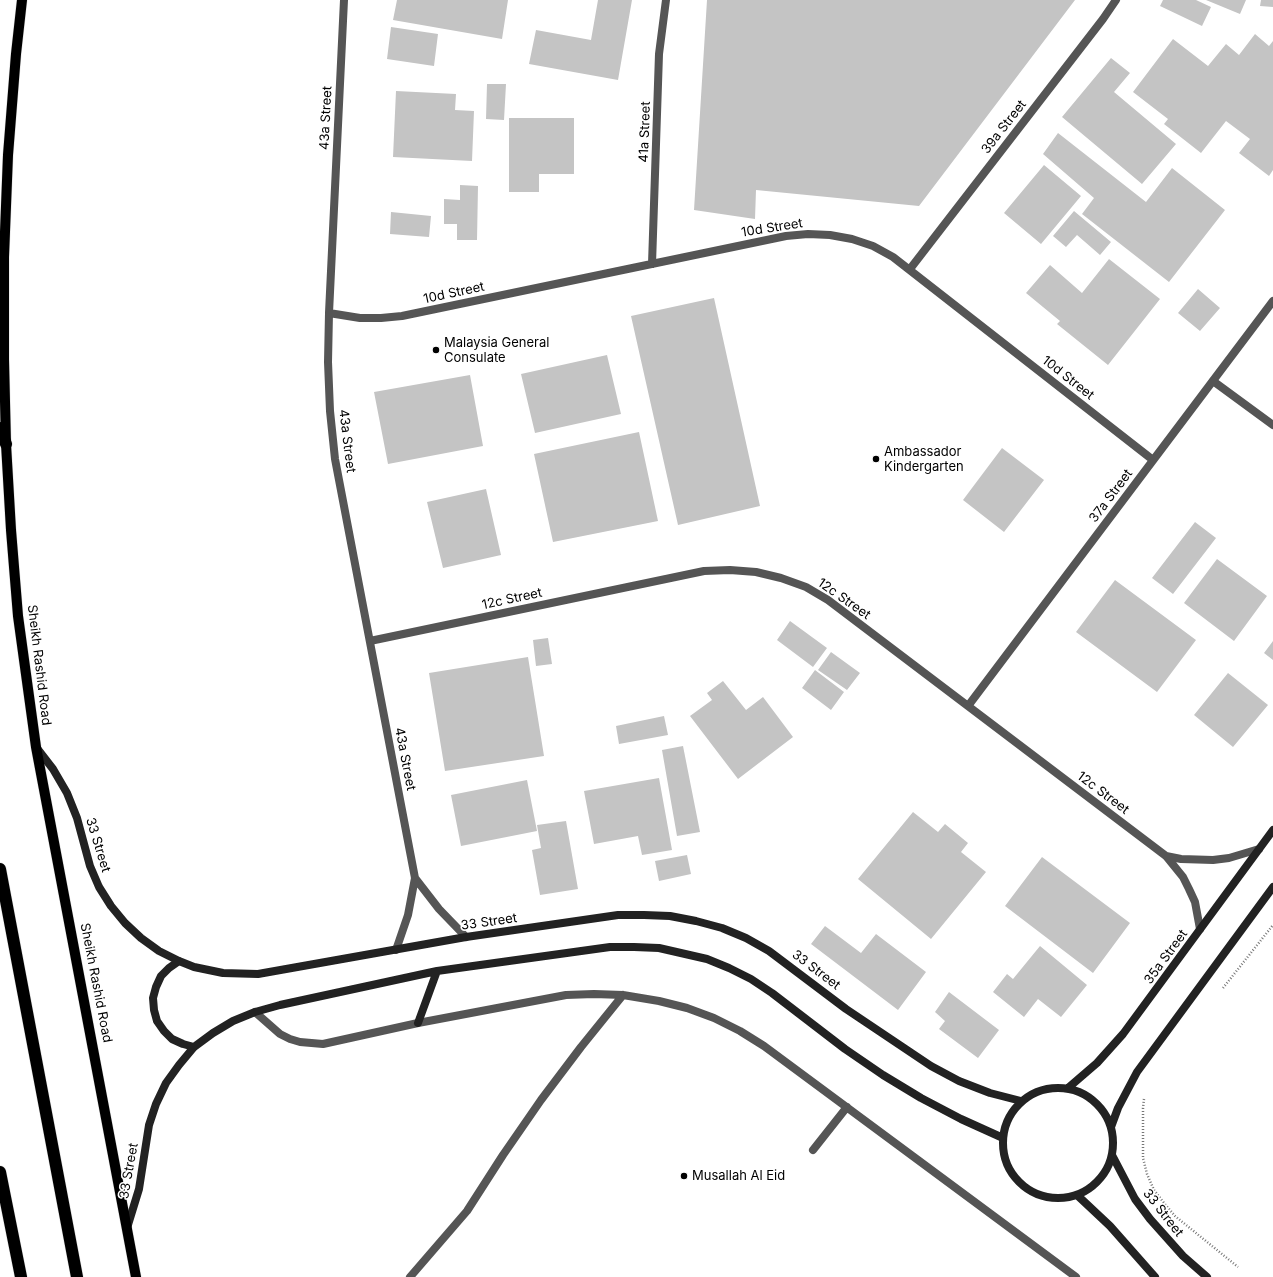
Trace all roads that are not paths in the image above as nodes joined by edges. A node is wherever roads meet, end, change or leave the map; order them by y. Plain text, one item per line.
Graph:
1 (22, 0) edge
2 (344, 0) edge
3 (666, 0) edge
4 (1116, 0) edge
5 (652, 264) junction
6 (910, 269) junction
7 (1273, 301) edge
8 (329, 313) junction
9 (1213, 381) junction
10 (1273, 425) edge
11 (0, 428) edge
12 (6, 444) junction
13 (1153, 460) junction
14 (370, 641) junction
15 (968, 706) junction
16 (36, 747) junction
17 (1273, 830) edge
18 (1259, 849) junction
19 (1166, 856) junction
20 (0, 869) edge
21 (415, 878) junction
22 (1273, 887) edge
23 (1200, 929) junction
24 (466, 937) junction
25 (396, 950) junction
26 (179, 961) junction
27 (437, 971) junction
28 (623, 995) junction
29 (255, 1012) junction
30 (418, 1023) junction
31 (194, 1047) junction
32 (1068, 1088) junction
33 (1021, 1101) junction
34 (847, 1107) junction
35 (1111, 1127) junction
36 (1003, 1138) junction
37 (813, 1150) dead end
38 (1112, 1155) junction
39 (0, 1172) edge
40 (1077, 1195) junction
41 (127, 1228) junction
42 (1066, 1274) edge
43 (20, 1277) edge
44 (77, 1277) edge
45 (136, 1277) edge
46 (410, 1277) edge
47 (1076, 1277) edge
48 (1155, 1277) edge
49 (1207, 1277) edge

1 - 12 main road, Sheikh Rashid Road
2 - 8 street, 43a Street
3 - 5 street, 41a Street
4 - 6 street, 39a Street
5 - 6 street, 10d Street
5 - 8 street, 10d Street
6 - 13 street, 10d Street
7 - 9 street, 37a Street
8 - 14 street, 43a Street
9 - 10 street
9 - 13 street, 37a Street
11 - 12 highway
12 - 16 main road, Sheikh Rashid Road
13 - 15 street, 37a Street
14 - 15 street, 12c Street
14 - 21 street, 43a Street
15 - 19 street, 12c Street
16 - 26 street, 33 Street
16 - 41 main road, Sheikh Rashid Road
17 - 18 street, 35a Street
18 - 19 street, 12c Street
18 - 23 street, 35a Street
19 - 23 street, 12c Street
20 - 44 highway
21 - 24 street, 43a Street
21 - 25 street, 43a Street
22 - 35 street
23 - 32 street, 35a Street
24 - 25 street, 33 Street
24 - 33 street, 33 Street
25 - 26 street, 33 Street
26 - 31 street
27 - 29 street, 33 Street
27 - 30 street
27 - 36 street, 33 Street
28 - 30 street
28 - 34 street
28 - 46 street
29 - 30 street
29 - 31 street, 33 Street
31 - 41 street, 33 Street
32 - 33 street
32 - 35 street
33 - 36 street
34 - 37 street
34 - 42 street
35 - 38 street
36 - 40 street
38 - 40 street
38 - 49 street, 33 Street
39 - 43 highway
40 - 48 street
41 - 45 main road, Sheikh Rashid Road
42 - 47 street

